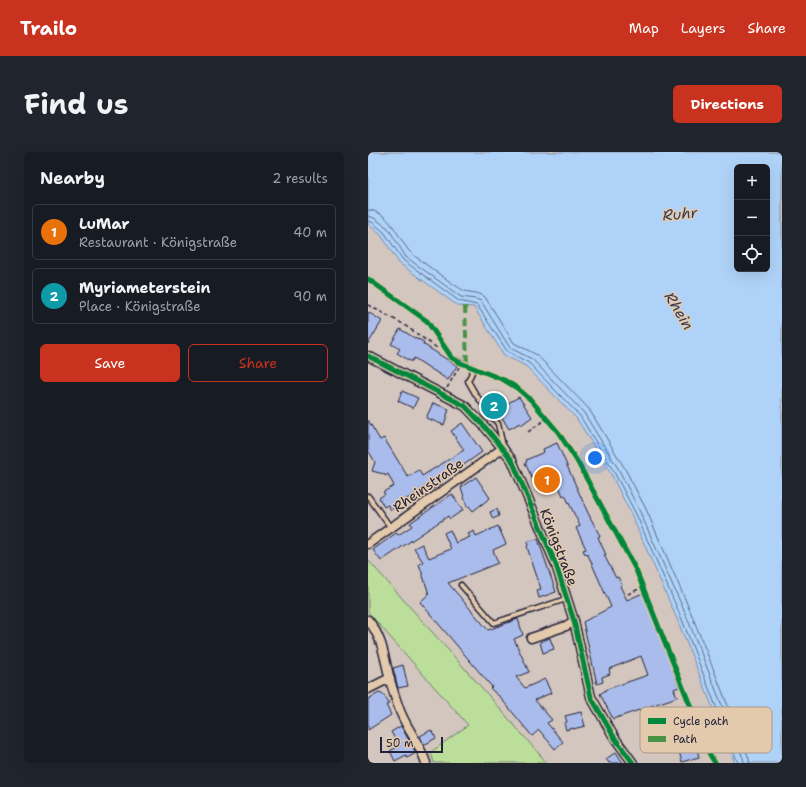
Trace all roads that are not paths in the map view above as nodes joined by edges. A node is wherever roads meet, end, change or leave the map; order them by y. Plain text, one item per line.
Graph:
1 (368, 279) edge
2 (368, 356) edge
3 (503, 448) junction
4 (368, 496) edge
5 (391, 528) junction
6 (368, 544) edge
7 (461, 585) dead end
8 (566, 599) junction
9 (368, 620) edge
10 (574, 621) junction
11 (531, 638) dead end
12 (390, 678) junction
13 (368, 689) edge
14 (426, 763) edge
15 (633, 763) edge

1 - 3 lane
2 - 3 street, Königstraße
3 - 5 street, Rheinstraße
3 - 8 street, Königstraße
4 - 5 lane
5 - 6 street, Rheinstraße
7 - 8 lane
8 - 10 street, Königstraße
9 - 12 street
10 - 11 street
10 - 15 street, Königstraße
12 - 13 street
12 - 14 street

